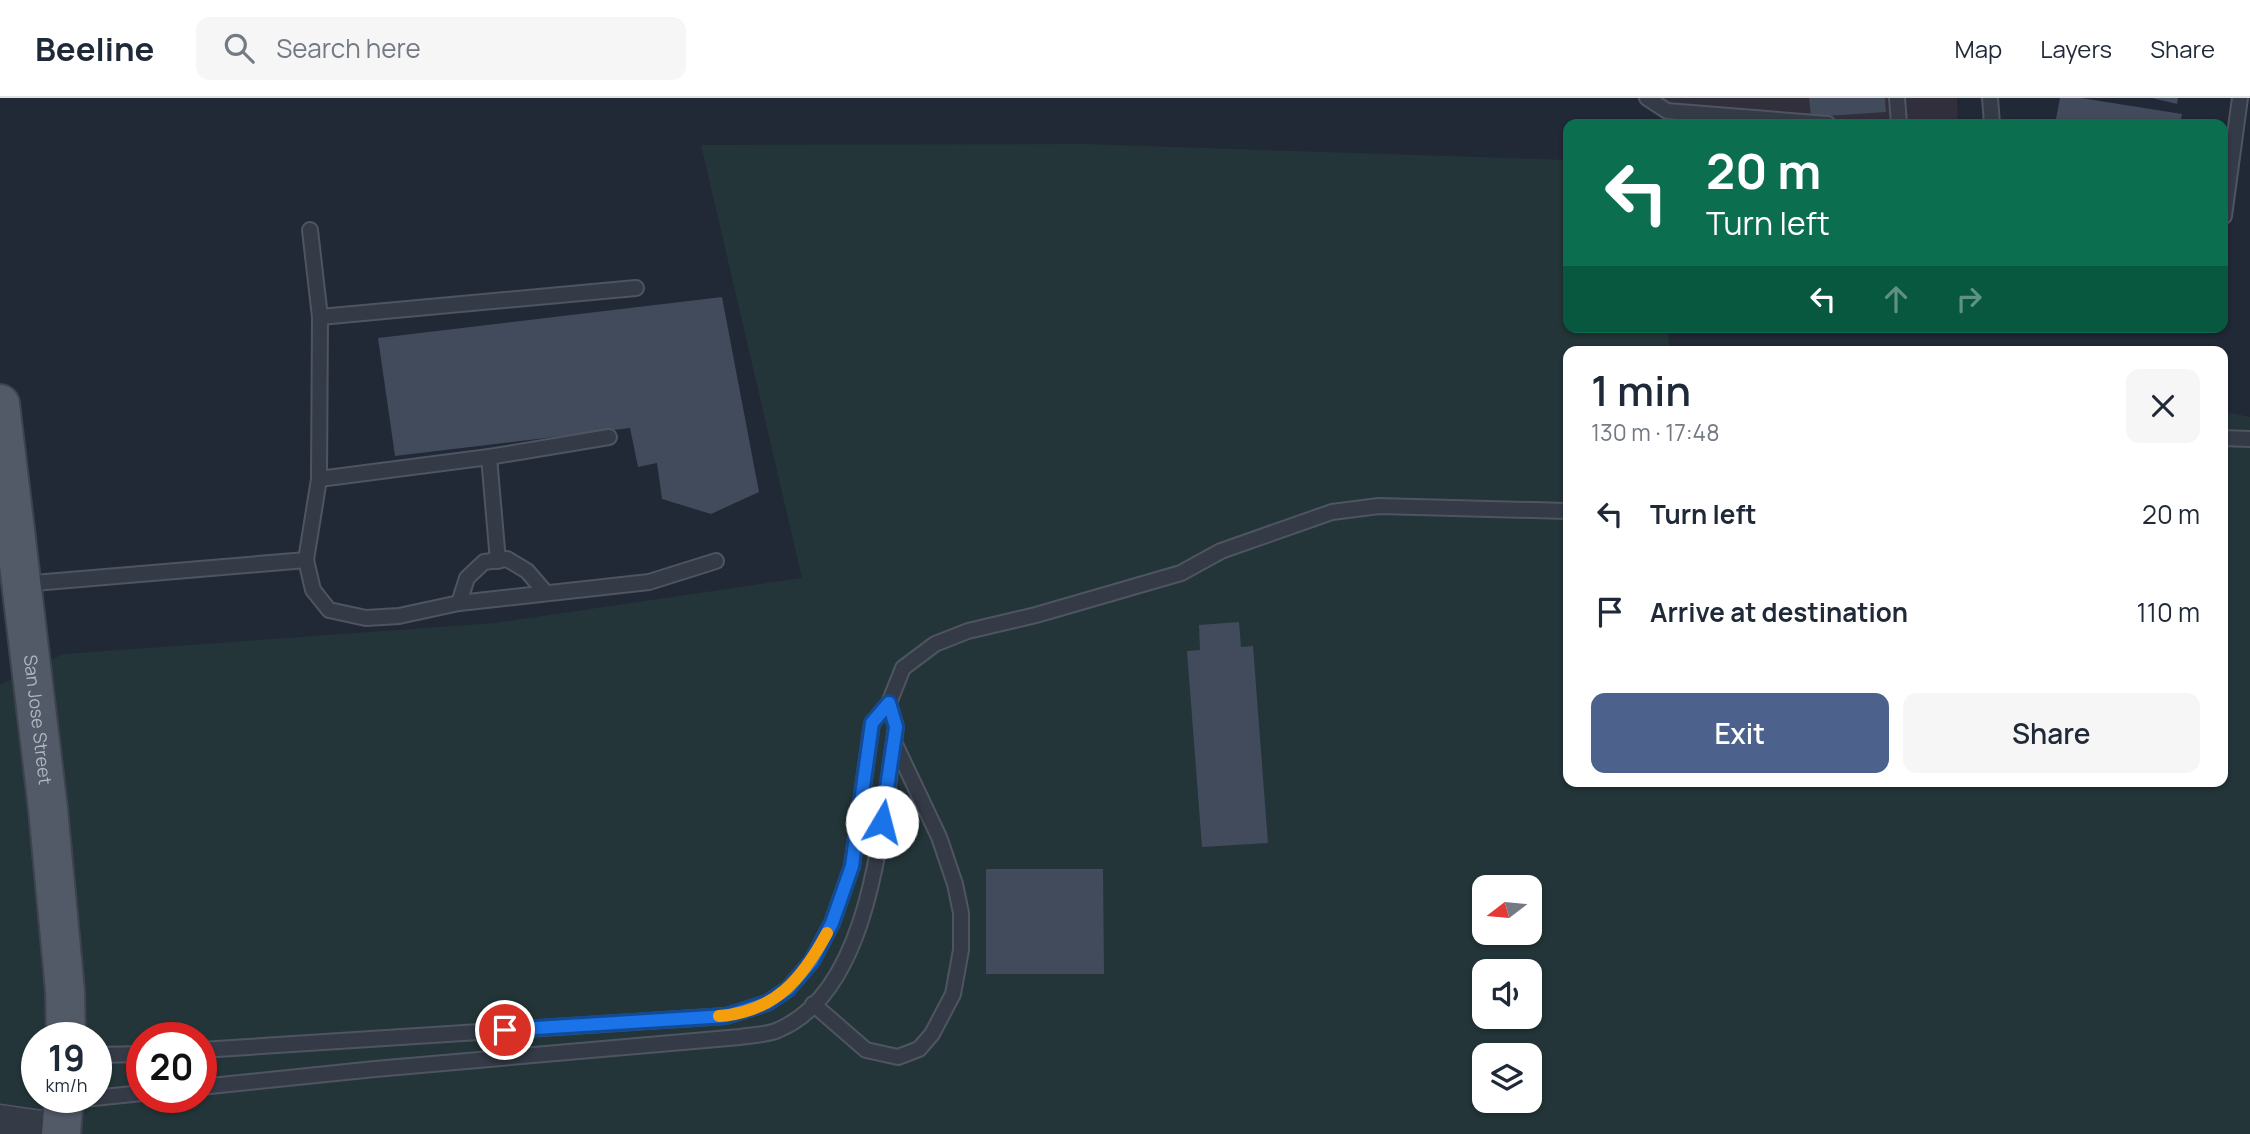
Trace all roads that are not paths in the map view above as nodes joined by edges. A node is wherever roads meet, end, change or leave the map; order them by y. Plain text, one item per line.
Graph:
1 (1647, 98) edge
2 (1897, 98) edge
3 (1990, 98) edge
4 (2240, 98) edge
5 (1766, 119) edge
6 (1899, 119) edge
7 (1992, 119) edge
8 (2228, 186) edge
9 (310, 230) dead end
10 (636, 288) dead end
11 (320, 317) junction
12 (0, 404) edge
13 (609, 437) dead end
14 (2228, 438) edge
15 (2250, 439) edge
16 (489, 457) junction
17 (319, 479) junction
18 (1563, 511) edge
19 (306, 560) junction
20 (498, 561) junction
21 (716, 561) dead end
22 (21, 584) junction
23 (546, 593) junction
24 (459, 603) junction
25 (889, 703) junction
26 (894, 742) junction
27 (813, 1004) junction
28 (66, 1022) edge
29 (217, 1049) edge
30 (217, 1085) edge
31 (126, 1097) edge
32 (63, 1115) edge
33 (0, 1120) edge

1 - 5 lane
2 - 6 lane
3 - 7 lane
4 - 8 lane
9 - 11 lane
10 - 11 lane
11 - 17 lane
12 - 22 main road, San Jose Street
13 - 16 lane
14 - 15 lane
16 - 17 lane
16 - 20 lane
17 - 19 lane
18 - 25 lane
19 - 22 lane
19 - 24 lane
20 - 23 lane
20 - 24 lane
21 - 23 lane
22 - 28 main road, San Jose Street
23 - 24 lane
25 - 26 lane
25 - 29 lane
26 - 27 lane
26 - 27 lane
27 - 30 lane
31 - 32 lane
32 - 33 street

